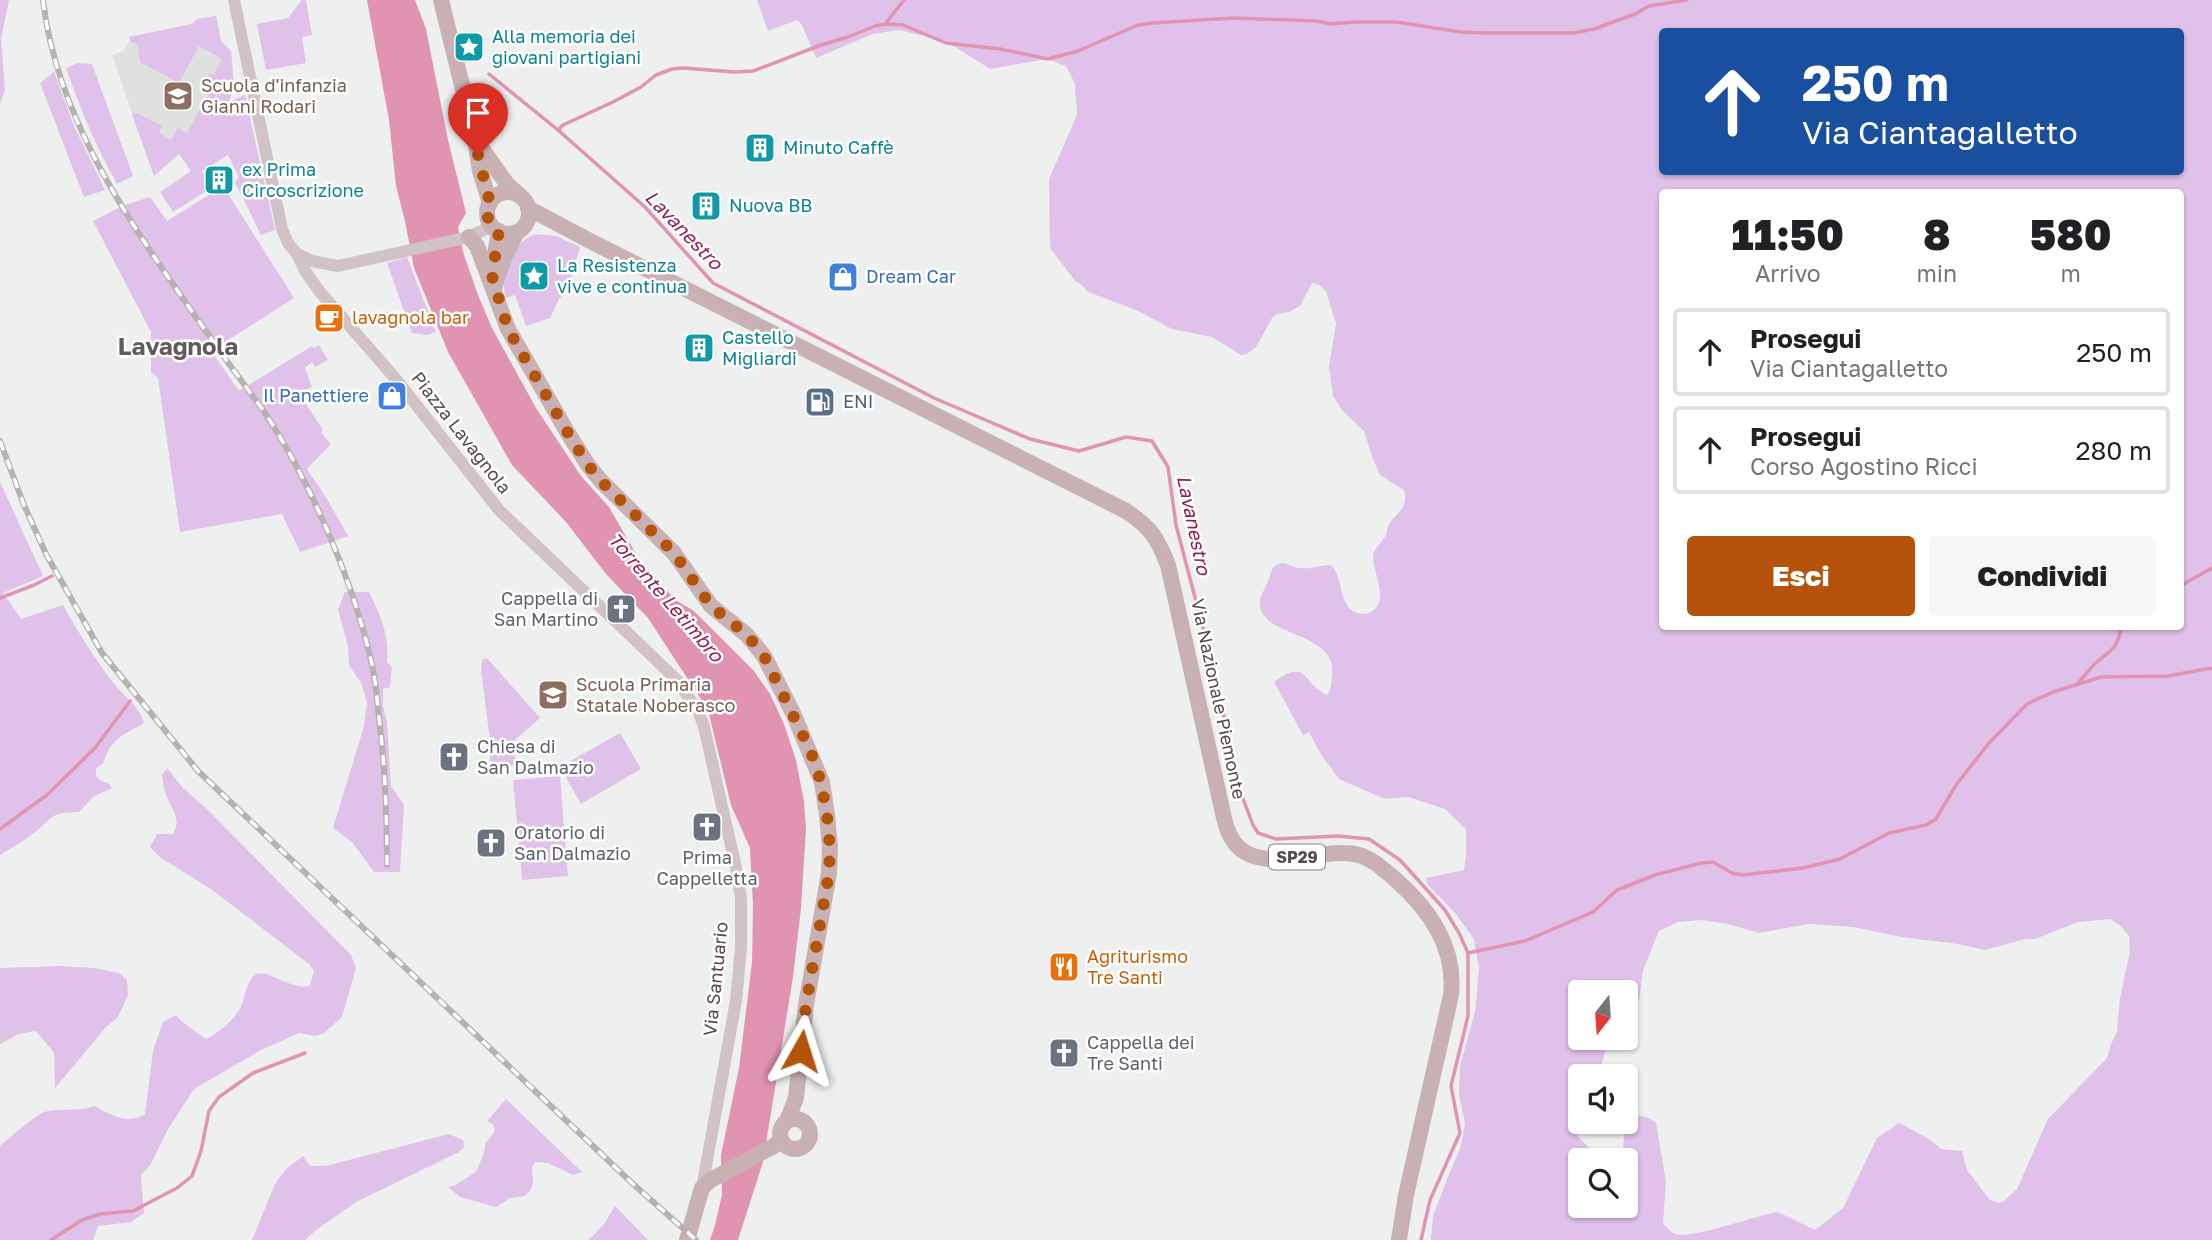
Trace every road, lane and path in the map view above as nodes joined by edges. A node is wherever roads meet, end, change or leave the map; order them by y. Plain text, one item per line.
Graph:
1 (234, 0) edge
2 (441, 0) edge
3 (475, 138) junction
4 (524, 202) junction
5 (490, 203) junction
6 (495, 229) junction
7 (521, 229) junction
8 (575, 233) junction
9 (466, 238) junction
10 (297, 254) junction
11 (494, 288) junction
12 (499, 510) joint
13 (795, 1121) junction
14 (775, 1144) junction
15 (702, 1188) junction
16 (687, 1240) edge
17 (1399, 1240) edge

1 - 10 street, Piazza Lavagnola
2 - 3 main road
3 - 4 main road
3 - 5 main road
4 - 5 main road
4 - 7 main road
4 - 8 main road, Via Nazionale Piemonte / SP29
5 - 6 main road
6 - 7 main road
6 - 9 street
6 - 11 main road
7 - 8 main road, Via Nazionale Piemonte / SP29
7 - 11 main road
8 - 17 main road, Via Nazionale Piemonte / SP29
9 - 10 street
9 - 11 main road
10 - 12 street, Piazza Lavagnola
11 - 13 main road
12 - 15 street, Via Santuario
13 - 14 main road
13 - 14 main road
14 - 15 main road
15 - 16 main road, Via Santuario

